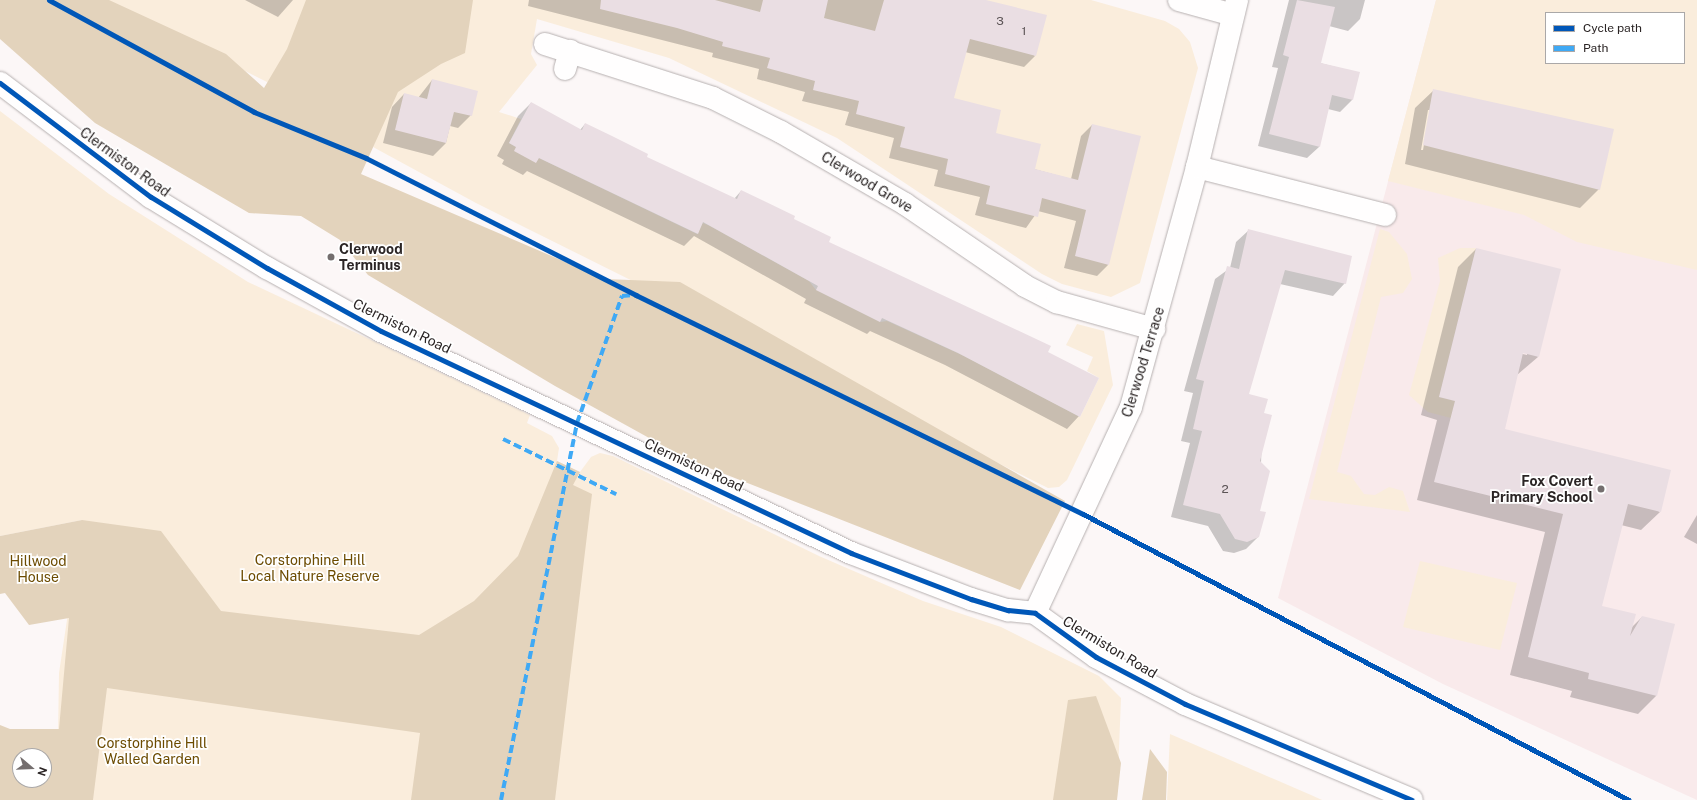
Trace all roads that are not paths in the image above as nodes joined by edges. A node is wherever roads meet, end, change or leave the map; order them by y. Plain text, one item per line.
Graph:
1 (1179, 0) edge
2 (1235, 8) edge
3 (545, 44) dead end
4 (0, 82) edge
5 (1197, 167) junction
6 (1385, 215) dead end
7 (1154, 329) junction
8 (1035, 613) junction
9 (1412, 800) edge

1 - 2 street
2 - 5 street, Clerwood Terrace
3 - 7 street, Clerwood Grove
4 - 8 street, Clermiston Road
5 - 6 street
5 - 7 street, Clerwood Terrace
7 - 8 street, Clerwood Terrace
8 - 9 street, Clermiston Road

